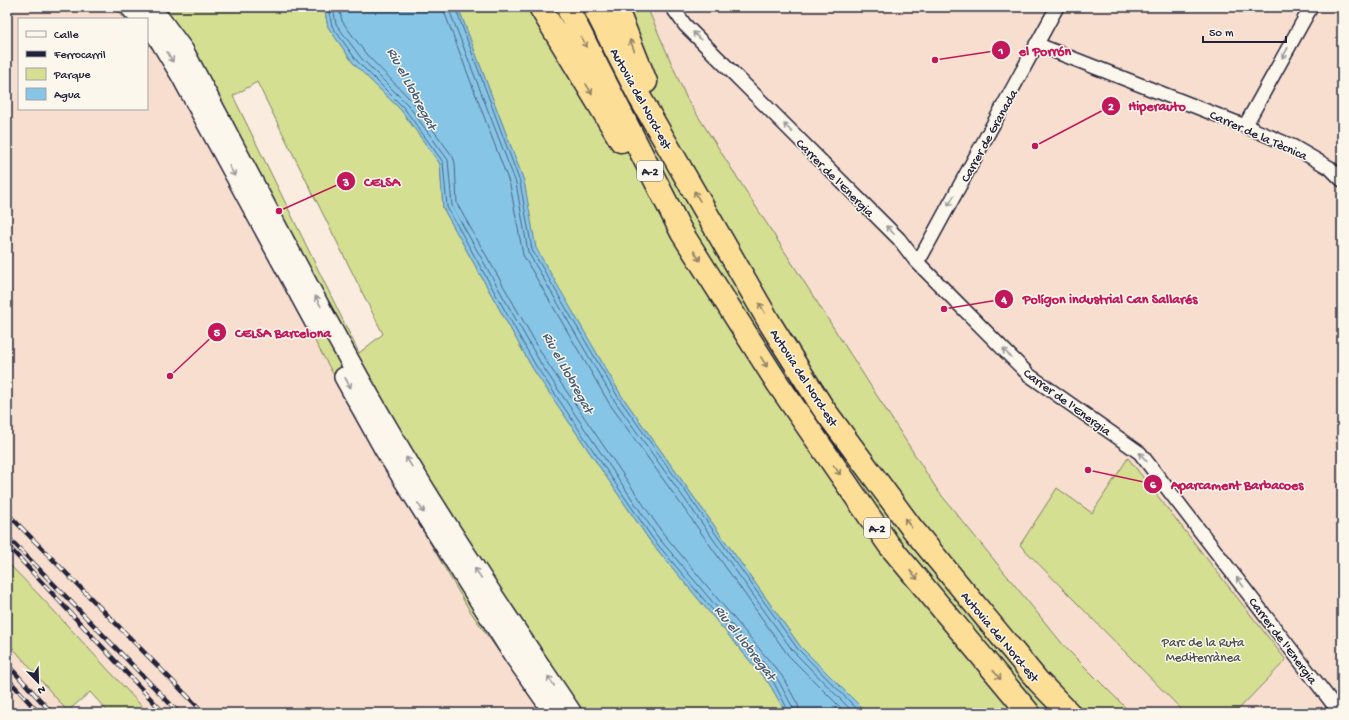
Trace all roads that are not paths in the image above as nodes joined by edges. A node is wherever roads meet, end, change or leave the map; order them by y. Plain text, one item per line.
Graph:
1 (130, 7) edge
2 (148, 7) edge
3 (540, 7) edge
4 (566, 7) edge
5 (594, 7) edge
6 (616, 7) edge
7 (672, 7) edge
8 (1056, 7) edge
9 (1311, 7) edge
10 (140, 18) edge
11 (148, 27) edge
12 (1036, 44) junction
13 (1245, 126) junction
14 (675, 158) junction
15 (1342, 180) edge
16 (682, 233) junction
17 (916, 260) junction
18 (554, 713) edge
19 (572, 713) edge
20 (1029, 713) edge
21 (1069, 713) edge
22 (1340, 713) edge

1 - 10 street
19 -> 2 street
3 -> 16 highway
4 -> 16 highway, Autovia del Nord-est / A-2
5 - 14 highway, Autovia del Nord-est / A-2
14 -> 6 highway
17 -> 7 street, Carrer de l'Energia
8 - 12 street, Carrer de Granada
9 -> 13 street
11 -> 18 street
12 - 13 street, Carrer de la Tècnica
12 -> 17 street, Carrer de Granada
13 - 15 street, Carrer de la Tècnica
21 -> 14 highway, Autovia del Nord-est / A-2
16 -> 20 highway, Autovia del Nord-est / A-2
22 -> 17 street, Carrer de l'Energia

